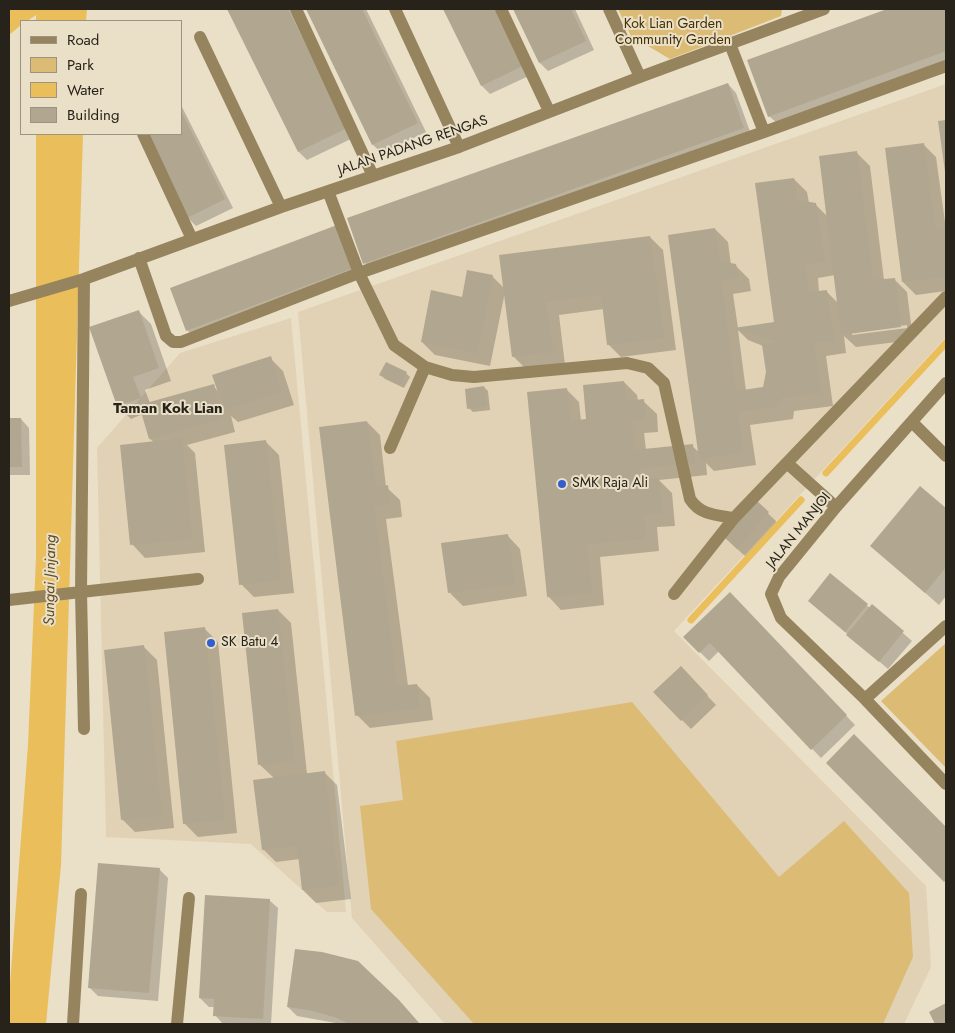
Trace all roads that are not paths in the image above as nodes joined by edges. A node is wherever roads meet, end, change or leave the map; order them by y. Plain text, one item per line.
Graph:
1 (296, 9) edge
2 (395, 9) edge
3 (501, 9) edge
4 (608, 9) edge
5 (819, 10) edge
6 (200, 37) dead end
7 (730, 44) junction
8 (946, 66) edge
9 (640, 77) junction
10 (549, 112) junction
11 (764, 132) junction
12 (143, 135) edge
13 (459, 147) junction
14 (373, 176) junction
15 (328, 191) junction
16 (282, 207) junction
17 (192, 239) junction
18 (139, 258) junction
19 (359, 273) junction
20 (82, 280) junction
21 (946, 297) edge
22 (9, 301) edge
23 (425, 367) junction
24 (946, 383) edge
25 (912, 422) junction
26 (390, 448) dead end
27 (946, 456) edge
28 (787, 463) junction
29 (836, 507) junction
30 (734, 518) junction
31 (198, 579) dead end
32 (81, 592) junction
33 (674, 594) dead end
34 (9, 600) edge
35 (946, 626) edge
36 (864, 699) junction
37 (84, 729) dead end
38 (946, 784) edge
39 (81, 894) dead end
40 (189, 898) dead end
41 (73, 1024) edge
42 (177, 1024) edge

1 - 14 street
2 - 13 street
3 - 10 street
4 - 9 street
5 - 7 street, JALAN PADANG RENGAS
6 - 16 street
7 - 9 street, JALAN PADANG RENGAS
7 - 11 street
8 - 11 street
9 - 10 street, JALAN PADANG RENGAS
10 - 13 street, JALAN PADANG RENGAS
11 - 19 street
12 - 17 street
13 - 14 street, JALAN PADANG RENGAS
14 - 15 street, JALAN PADANG RENGAS
15 - 16 street, JALAN PADANG RENGAS
15 - 19 street
16 - 17 street, JALAN PADANG RENGAS
17 - 18 street, JALAN PADANG RENGAS
18 - 19 street
18 - 20 street, JALAN PADANG RENGAS
19 - 23 street
20 - 22 street, JALAN PADANG RENGAS
20 - 32 street
21 - 28 street
23 - 26 street
23 - 30 street
24 - 25 street, JALAN MANJOI
25 - 27 street
25 - 29 street, JALAN MANJOI
28 - 29 street
28 - 30 street
29 - 36 street, JALAN MANJOI
30 - 33 street
31 - 32 street
32 - 34 street
32 - 37 street
35 - 36 street
36 - 38 street, JALAN MANJOI
39 - 41 street
40 - 42 street

